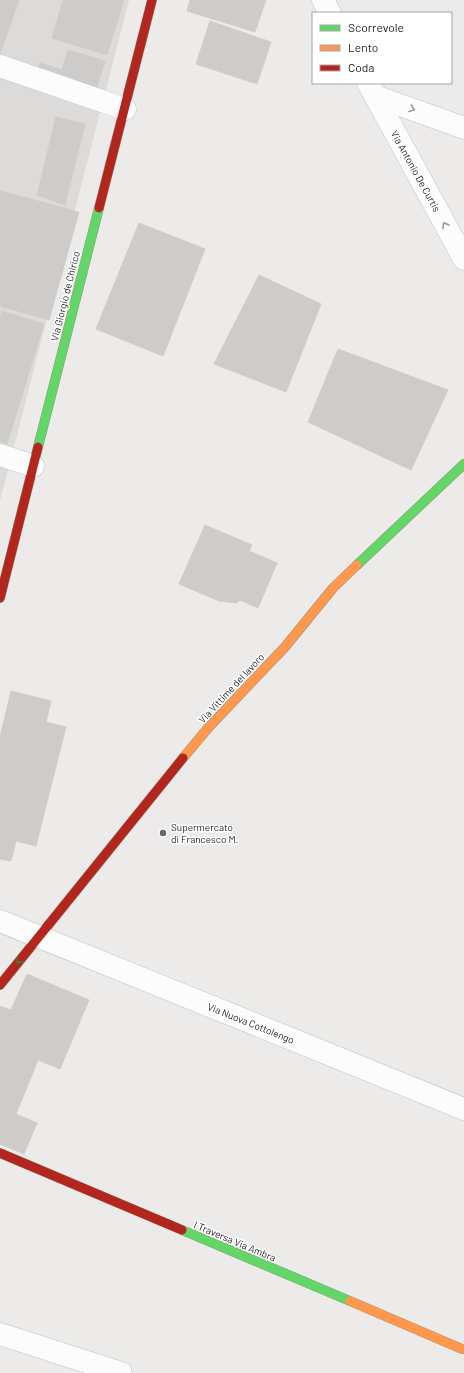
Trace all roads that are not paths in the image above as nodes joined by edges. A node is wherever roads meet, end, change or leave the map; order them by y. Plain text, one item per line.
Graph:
1 (152, 0) edge
2 (323, 0) edge
3 (329, 12) edge
4 (0, 66) edge
5 (372, 89) edge
6 (125, 108) junction
7 (464, 128) edge
8 (464, 259) edge
9 (0, 454) edge
10 (33, 466) junction
11 (461, 466) edge
12 (0, 598) edge
13 (0, 921) edge
14 (38, 937) junction
15 (0, 985) edge
16 (464, 1109) edge
17 (0, 1153) edge
18 (0, 1334) edge
19 (462, 1349) dead end
20 (121, 1373) edge

1 - 6 street, Via Giorgio de Chirico
2 - 3 street
4 - 6 street
5 -> 7 street
8 -> 5 street, Via Antonio De Curtis
6 - 10 street, Via Giorgio de Chirico
9 - 10 street
10 - 12 street, Via Giorgio de Chirico
11 - 14 street, Via Vittime del lavoro
13 - 14 street, Via Nuova Cottolengo
14 -> 15 street, Via Vittime del lavoro
14 - 16 street, Via Nuova Cottolengo
17 - 19 street, I Traversa Via Ambra
18 - 20 street

